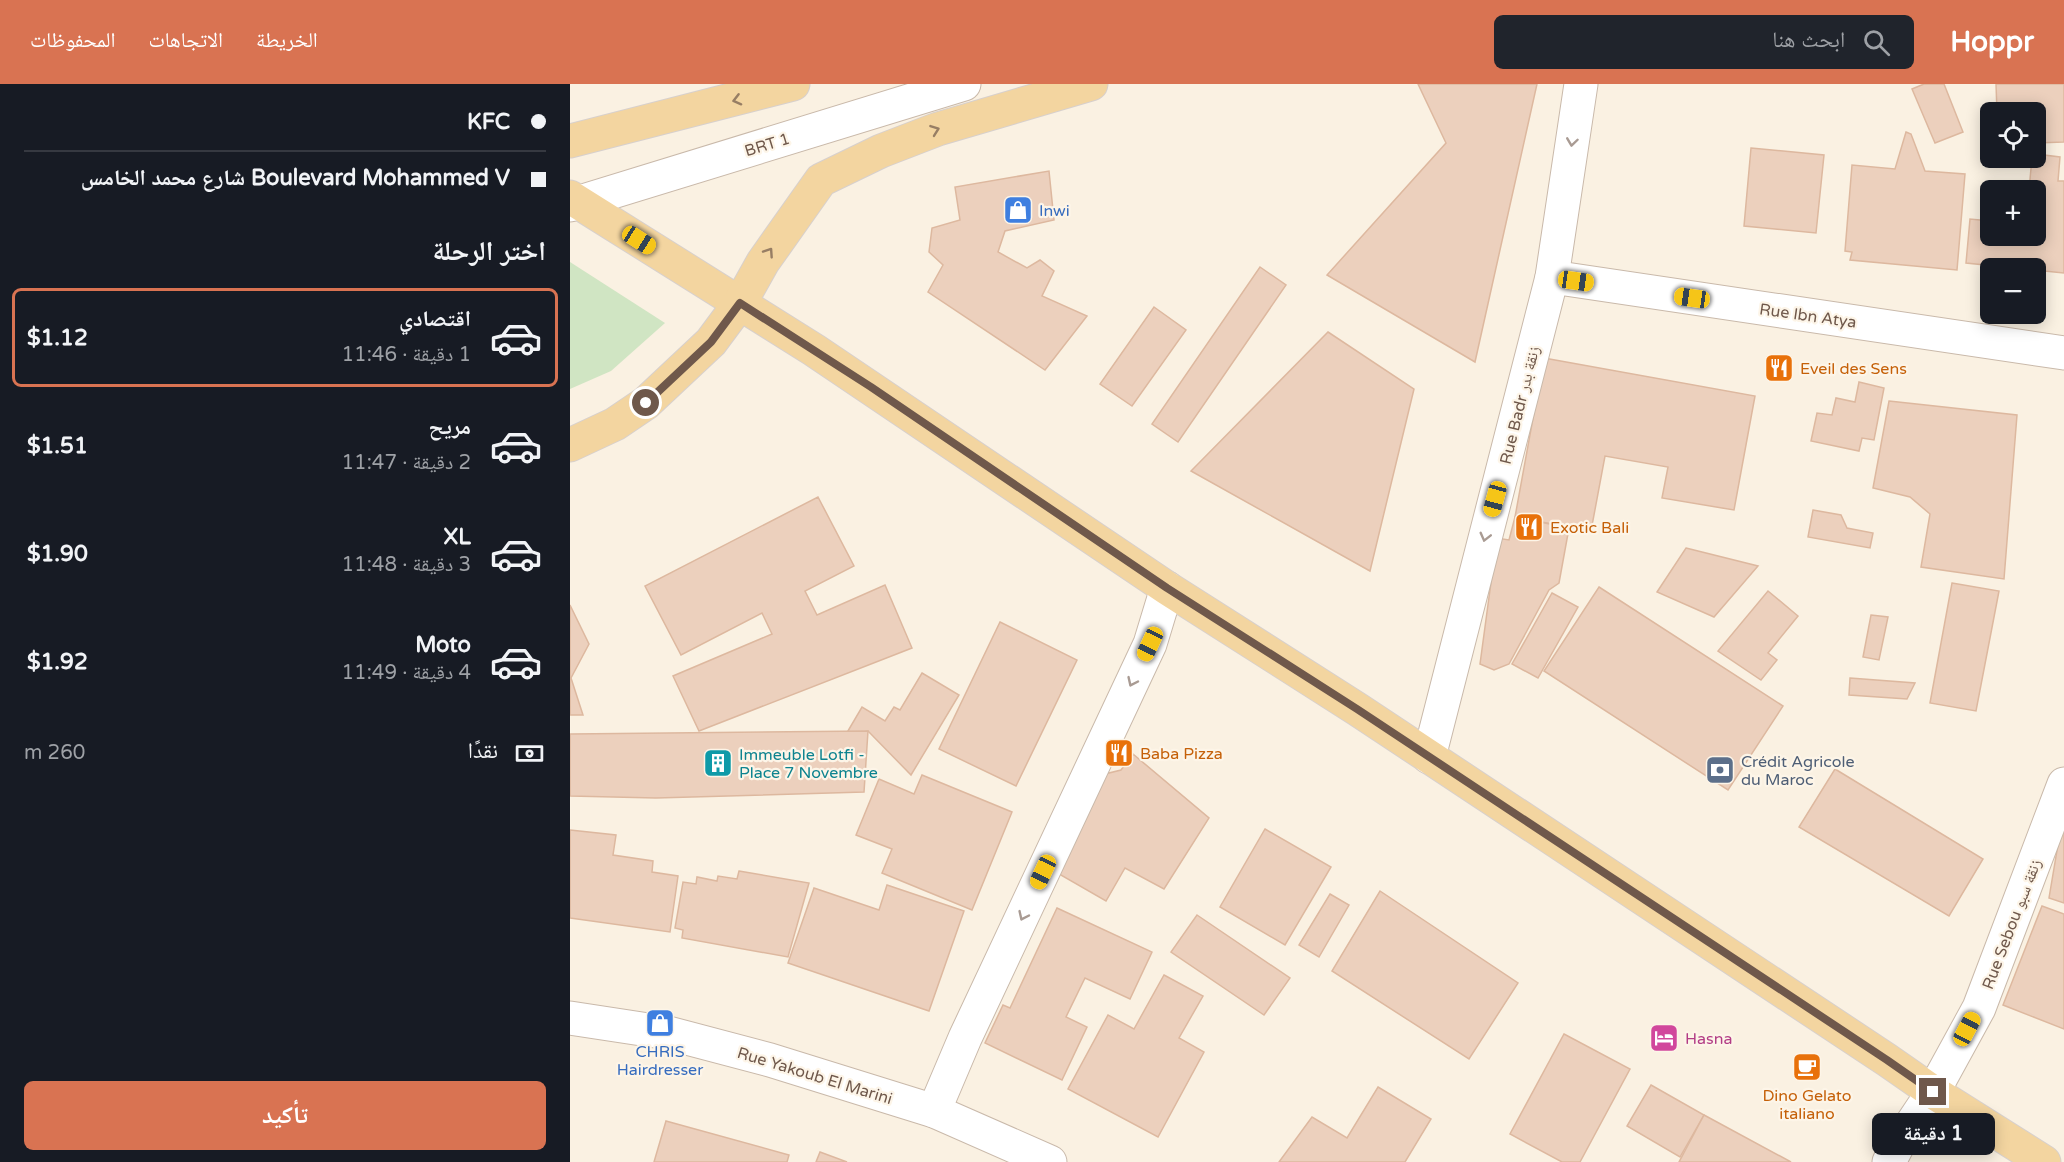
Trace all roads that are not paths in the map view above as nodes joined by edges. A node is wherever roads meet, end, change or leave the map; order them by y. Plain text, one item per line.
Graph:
1 (793, 84) edge
2 (964, 84) edge
3 (1091, 84) edge
4 (1581, 84) edge
5 (570, 141) edge
6 (573, 201) edge
7 (1552, 278) junction
8 (740, 303) junction
9 (2064, 353) edge
10 (570, 445) edge
11 (1167, 588) junction
12 (1429, 757) junction
13 (2064, 784) edge
14 (570, 1018) edge
15 (1933, 1092) junction
16 (934, 1112) junction
17 (1050, 1162) edge
18 (1889, 1162) edge
19 (2044, 1162) edge

1 -> 5 main road
2 - 6 street, BRT 1
8 -> 3 main road
4 -> 7 street, Rue Badr زنقة بدر
6 - 8 main road
7 - 9 street, Rue Ibn Atya
7 -> 12 street, Rue Badr زنقة بدر
8 - 10 main road
8 - 11 main road
11 - 12 main road
11 -> 16 street
12 - 15 main road
13 - 15 street, Rue Sebou زنقة سبو
14 - 16 street, Rue Yakoub El Marini
15 - 18 street, Rue Sebou زنقة سبو
15 - 19 main road
16 - 17 street, Rue Yakoub El Marini

